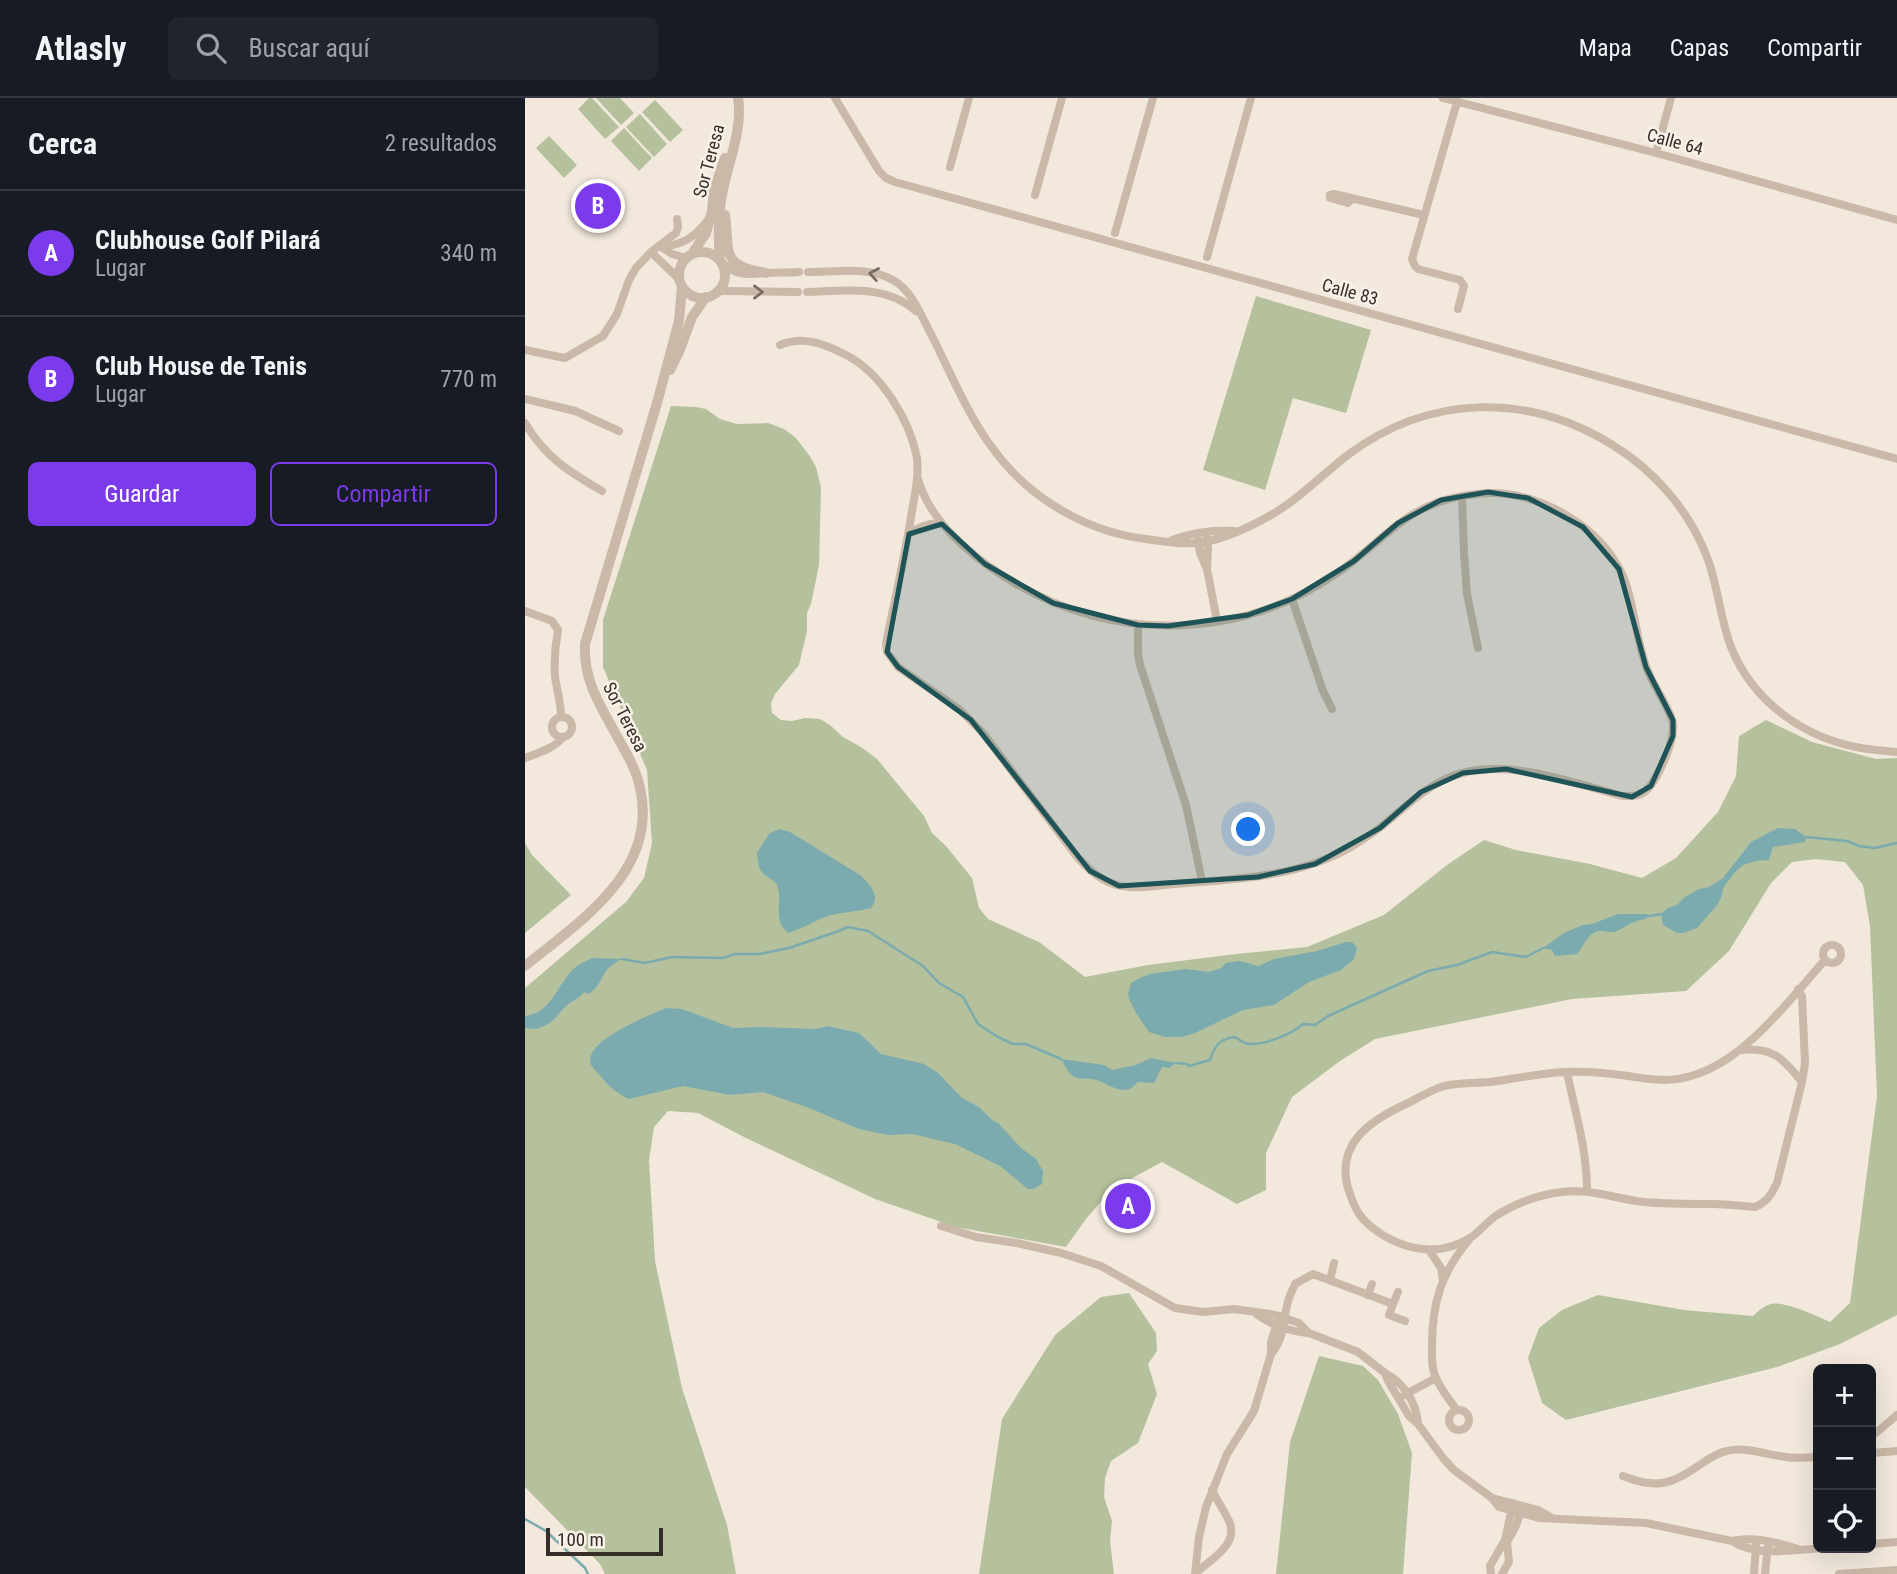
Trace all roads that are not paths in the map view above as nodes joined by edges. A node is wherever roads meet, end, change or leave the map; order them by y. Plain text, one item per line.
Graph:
1 (738, 98) edge
2 (835, 98) edge
3 (969, 98) edge
4 (1062, 98) edge
5 (1153, 98) edge
6 (1251, 98) edge
7 (1443, 98) edge
8 (1671, 98) edge
9 (1461, 101) edge
10 (739, 114) junction
11 (1656, 153) junction
12 (950, 167) dead end
13 (722, 192) junction
14 (1035, 195) dead end
15 (1352, 199) dead end
16 (712, 211) junction
17 (1424, 215) junction
18 (677, 219) dead end
19 (1897, 220) edge
20 (1115, 233) dead end
21 (660, 246) junction
22 (651, 252) junction
23 (689, 256) junction
24 (1207, 257) dead end
25 (721, 262) junction
26 (848, 272) junction
27 (766, 273) junction
28 (681, 283) junction
29 (717, 291) junction
30 (850, 291) junction
31 (706, 297) junction
32 (1458, 309) dead end
33 (921, 315) junction
34 (780, 345) dead end
35 (525, 350) edge
36 (525, 399) edge
37 (657, 404) junction
38 (525, 423) edge
39 (619, 431) dead end
40 (1897, 459) edge
41 (918, 479) junction
42 (602, 491) dead end
43 (1462, 496) junction
44 (942, 524) junction
45 (909, 534) junction
46 (1202, 538) junction
47 (1292, 599) junction
48 (525, 611) edge
49 (1217, 621) junction
50 (1138, 625) junction
51 (1478, 648) dead end
52 (1332, 709) dead end
53 (561, 717) junction
54 (563, 737) junction
55 (1897, 752) edge
56 (525, 758) edge
57 (1202, 881) junction
58 (1825, 960) dead end
59 (525, 966) edge
60 (1798, 989) junction
61 (1740, 1050) junction
62 (1567, 1072) junction
63 (1802, 1082) junction
64 (1587, 1191) junction
65 (941, 1226) dead end
66 (1473, 1235) junction
67 (1429, 1250) junction
68 (1334, 1263) dead end
69 (1330, 1280) junction
70 (1443, 1280) junction
71 (1372, 1284) dead end
72 (1345, 1287) junction
73 (1398, 1292) dead end
74 (1368, 1295) junction
75 (1341, 1296) dead end
76 (1393, 1304) junction
77 (1405, 1321) dead end
78 (1281, 1322) junction
79 (1436, 1378) junction
80 (1403, 1395) junction
81 (1457, 1410) dead end
82 (1897, 1415) edge
83 (1876, 1433) edge
84 (1897, 1451) edge
85 (1876, 1453) edge
86 (1813, 1457) edge
87 (1623, 1476) dead end
88 (1212, 1490) junction
89 (1512, 1507) junction
90 (1522, 1510) junction
91 (1897, 1542) edge
92 (1757, 1544) junction
93 (1876, 1544) edge
94 (1768, 1546) junction
95 (1813, 1548) edge
96 (1897, 1570) edge
97 (1195, 1574) edge
98 (1491, 1574) edge
99 (1502, 1574) edge
100 (1754, 1574) edge
101 (1765, 1574) edge
102 (1839, 1574) edge

1 - 10 street, Sor Teresa
2 - 40 street, Calle 83
3 - 12 street
4 - 14 street
5 - 20 street
6 - 24 street
7 - 9 street, Calle 64
8 - 11 street
9 - 11 street, Calle 64
9 - 17 street
10 - 13 street, Sor Teresa
10 - 16 street, Sor Teresa
11 - 19 street, Calle 64
13 - 25 street, Sor Teresa
13 - 27 street
15 - 17 street
16 - 21 street
16 - 23 street, Sor Teresa
17 - 32 street
18 - 21 street
21 - 22 street
21 - 23 street
22 - 28 street
22 - 35 street
23 - 25 street
23 - 28 street, Sor Teresa
25 - 27 street
25 - 29 street, Sor Teresa
26 - 27 street
26 - 30 street
33 -> 26 street
28 - 31 street
28 - 37 street, Sor Teresa
29 -> 30 street
29 - 31 street
30 - 33 street
31 - 37 street, Sor Teresa
33 - 46 street
34 - 41 street
36 - 39 street
37 - 59 street, Sor Teresa
38 - 42 street
41 - 44 street
41 - 45 street
43 - 47 street
43 - 51 street
43 - 57 street
44 - 45 street
44 - 50 street
45 - 57 street
46 - 49 street
46 - 55 street
47 - 49 street
47 - 52 street
48 - 53 street
49 - 50 street
50 - 57 street
53 - 54 street
53 - 54 street
54 - 56 street
58 - 60 street
60 - 61 street
60 - 63 street
61 - 62 street
61 - 63 street
62 - 64 street
62 - 67 street
63 - 64 street
64 - 66 street
65 - 78 street
66 - 67 street
66 - 70 street
67 - 70 street
68 - 69 street
69 - 72 street
69 - 78 street
70 - 79 street
71 - 74 street
72 - 74 street
72 - 75 street
73 - 76 street
74 - 76 street
76 - 77 street
78 - 80 street
78 - 88 street
79 - 80 street
79 - 81 street
80 - 89 street
82 - 83 street
84 - 85 street
86 - 87 street
88 - 97 street
88 - 97 street
89 - 90 street
89 - 98 street
90 - 92 street
90 - 99 street
91 - 93 street
92 - 94 street
92 - 100 street
94 - 95 street
94 - 101 street
96 - 102 street

